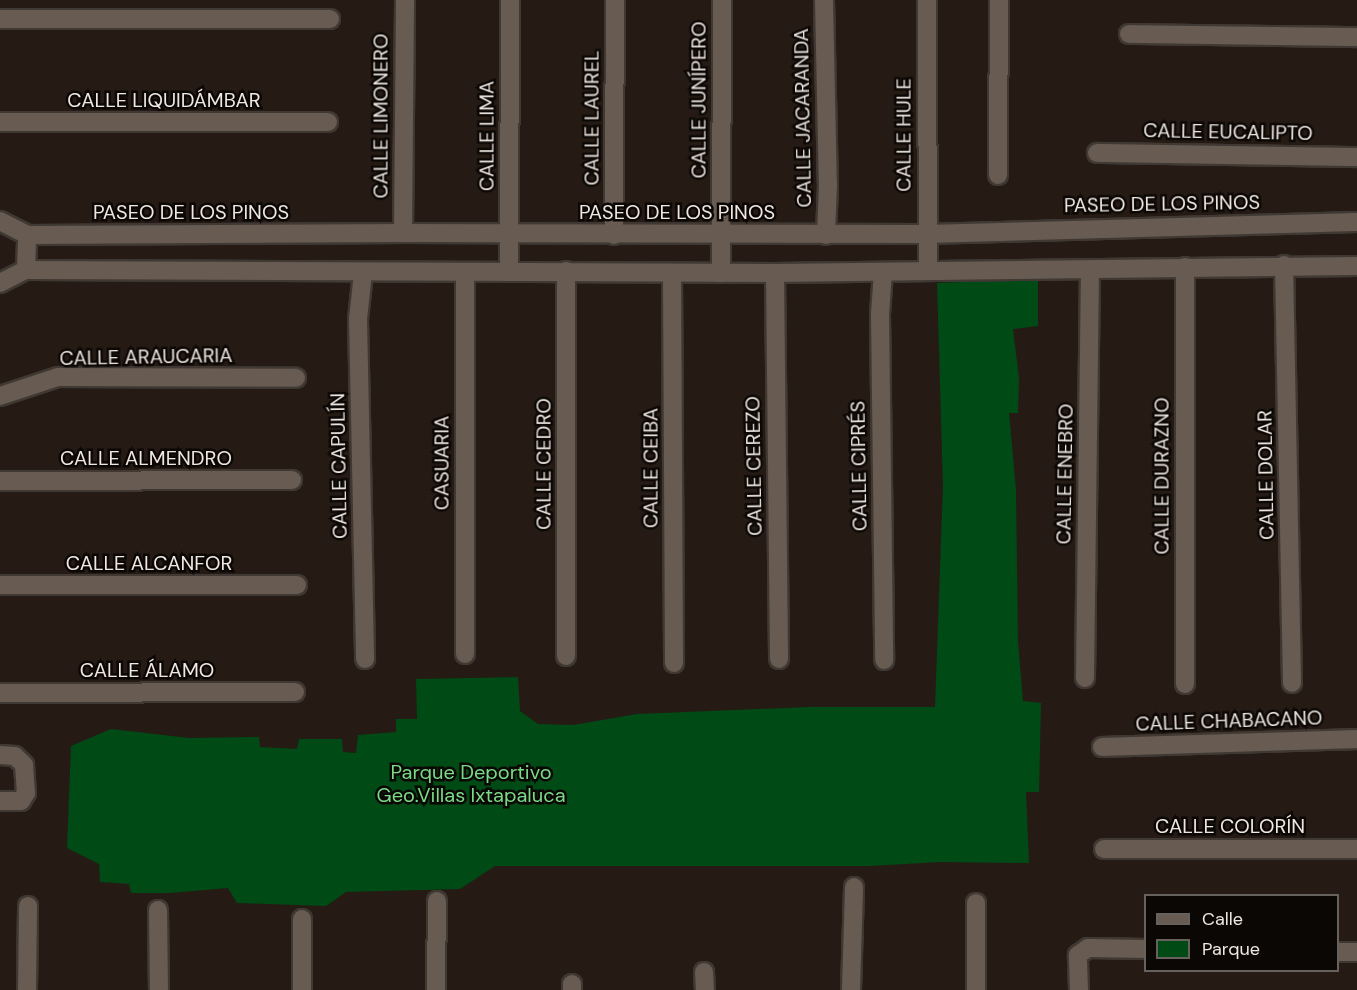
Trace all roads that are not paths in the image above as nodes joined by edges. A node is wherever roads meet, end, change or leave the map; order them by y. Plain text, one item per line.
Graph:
1 (405, 0) edge
2 (510, 0) edge
3 (615, 0) edge
4 (722, 0) edge
5 (824, 0) edge
6 (927, 0) edge
7 (999, 0) edge
8 (0, 19) edge
9 (330, 19) dead end
10 (1129, 34) dead end
11 (1357, 37) edge
12 (0, 122) edge
13 (328, 122) dead end
14 (1097, 153) dead end
15 (1357, 157) edge
16 (998, 175) dead end
17 (0, 221) edge
18 (1357, 222) edge
19 (403, 233) junction
20 (721, 234) junction
21 (926, 234) junction
22 (509, 235) junction
23 (614, 235) junction
24 (826, 235) junction
25 (27, 236) junction
26 (1284, 265) junction
27 (1357, 266) edge
28 (1185, 267) junction
29 (26, 270) junction
30 (928, 270) junction
31 (1090, 270) junction
32 (566, 271) junction
33 (465, 272) junction
34 (509, 272) junction
35 (363, 273) junction
36 (672, 273) junction
37 (721, 273) junction
38 (775, 273) junction
39 (883, 273) junction
40 (0, 283) edge
41 (296, 378) dead end
42 (0, 396) edge
43 (292, 480) dead end
44 (0, 481) edge
45 (0, 585) edge
46 (297, 585) dead end
47 (465, 654) dead end
48 (566, 656) dead end
49 (365, 659) dead end
50 (779, 659) dead end
51 (884, 660) dead end
52 (674, 663) dead end
53 (1085, 678) dead end
54 (1185, 684) dead end
55 (1292, 684) dead end
56 (295, 692) dead end
57 (0, 693) edge
58 (1357, 739) edge
59 (1102, 747) dead end
60 (0, 755) edge
61 (0, 801) edge
62 (1104, 849) dead end
63 (1357, 849) edge
64 (854, 887) dead end
65 (437, 901) dead end
66 (976, 903) dead end
67 (27, 906) dead end
68 (158, 910) dead end
69 (302, 919) dead end
70 (1144, 949) edge
71 (1339, 952) edge
72 (1357, 952) edge
73 (27, 990) edge
74 (159, 990) edge
75 (302, 990) edge
76 (436, 990) edge
77 (851, 990) edge
78 (976, 990) edge
79 (1079, 990) edge

1 - 19 street, CALLE LIMONERO
2 - 22 street, CALLE LIMA
3 - 23 street, CALLE LAUREL
4 - 20 street, CALLE JUNÍPERO
5 - 24 street, CALLE JACARANDA
6 - 21 street, CALLE HULE
7 - 16 street
8 - 9 street
10 - 11 street
12 - 13 street, CALLE LIQUIDÁMBAR
14 - 15 street, CALLE EUCALIPTO
17 - 25 street, PASEO DE LOS PINOS
18 - 21 street, PASEO DE LOS PINOS
19 - 22 street, PASEO DE LOS PINOS
19 - 25 street, PASEO DE LOS PINOS
20 - 23 street, PASEO DE LOS PINOS
20 - 24 street, PASEO DE LOS PINOS
20 - 37 street, CALLE JUNÍPERO
21 - 24 street, PASEO DE LOS PINOS
21 - 30 street, CALLE HULE
22 - 23 street, PASEO DE LOS PINOS
22 - 34 street, CALLE LIMA
25 - 29 street
26 - 27 street
26 - 28 street
26 - 55 street, CALLE DOLAR
28 - 31 street
28 - 54 street, CALLE DURAZNO
29 - 35 street
29 - 40 street
30 - 31 street
30 - 39 street
31 - 53 street, CALLE ENEBRO
32 - 34 street
32 - 36 street
32 - 48 street, CALLE CEDRO
33 - 34 street
33 - 35 street
33 - 47 street, CASUARIA
35 - 49 street, CALLE CAPULÍN
36 - 37 street
36 - 52 street, CALLE CEIBA
37 - 38 street
38 - 39 street
38 - 50 street, CALLE CEREZO
39 - 51 street, CALLE CIPRÉS
41 - 42 street, CALLE ARAUCARIA
43 - 44 street, CALLE ALMENDRO
45 - 46 street, CALLE ALCANFOR
56 - 57 street, CALLE ÁLAMO
58 - 59 street, CALLE CHABACANO
60 - 61 street
62 - 63 street, CALLE COLORÍN
64 - 77 street
65 - 76 street
66 - 78 street
67 - 73 street
68 - 74 street
69 - 75 street
70 - 79 street
71 - 72 street

